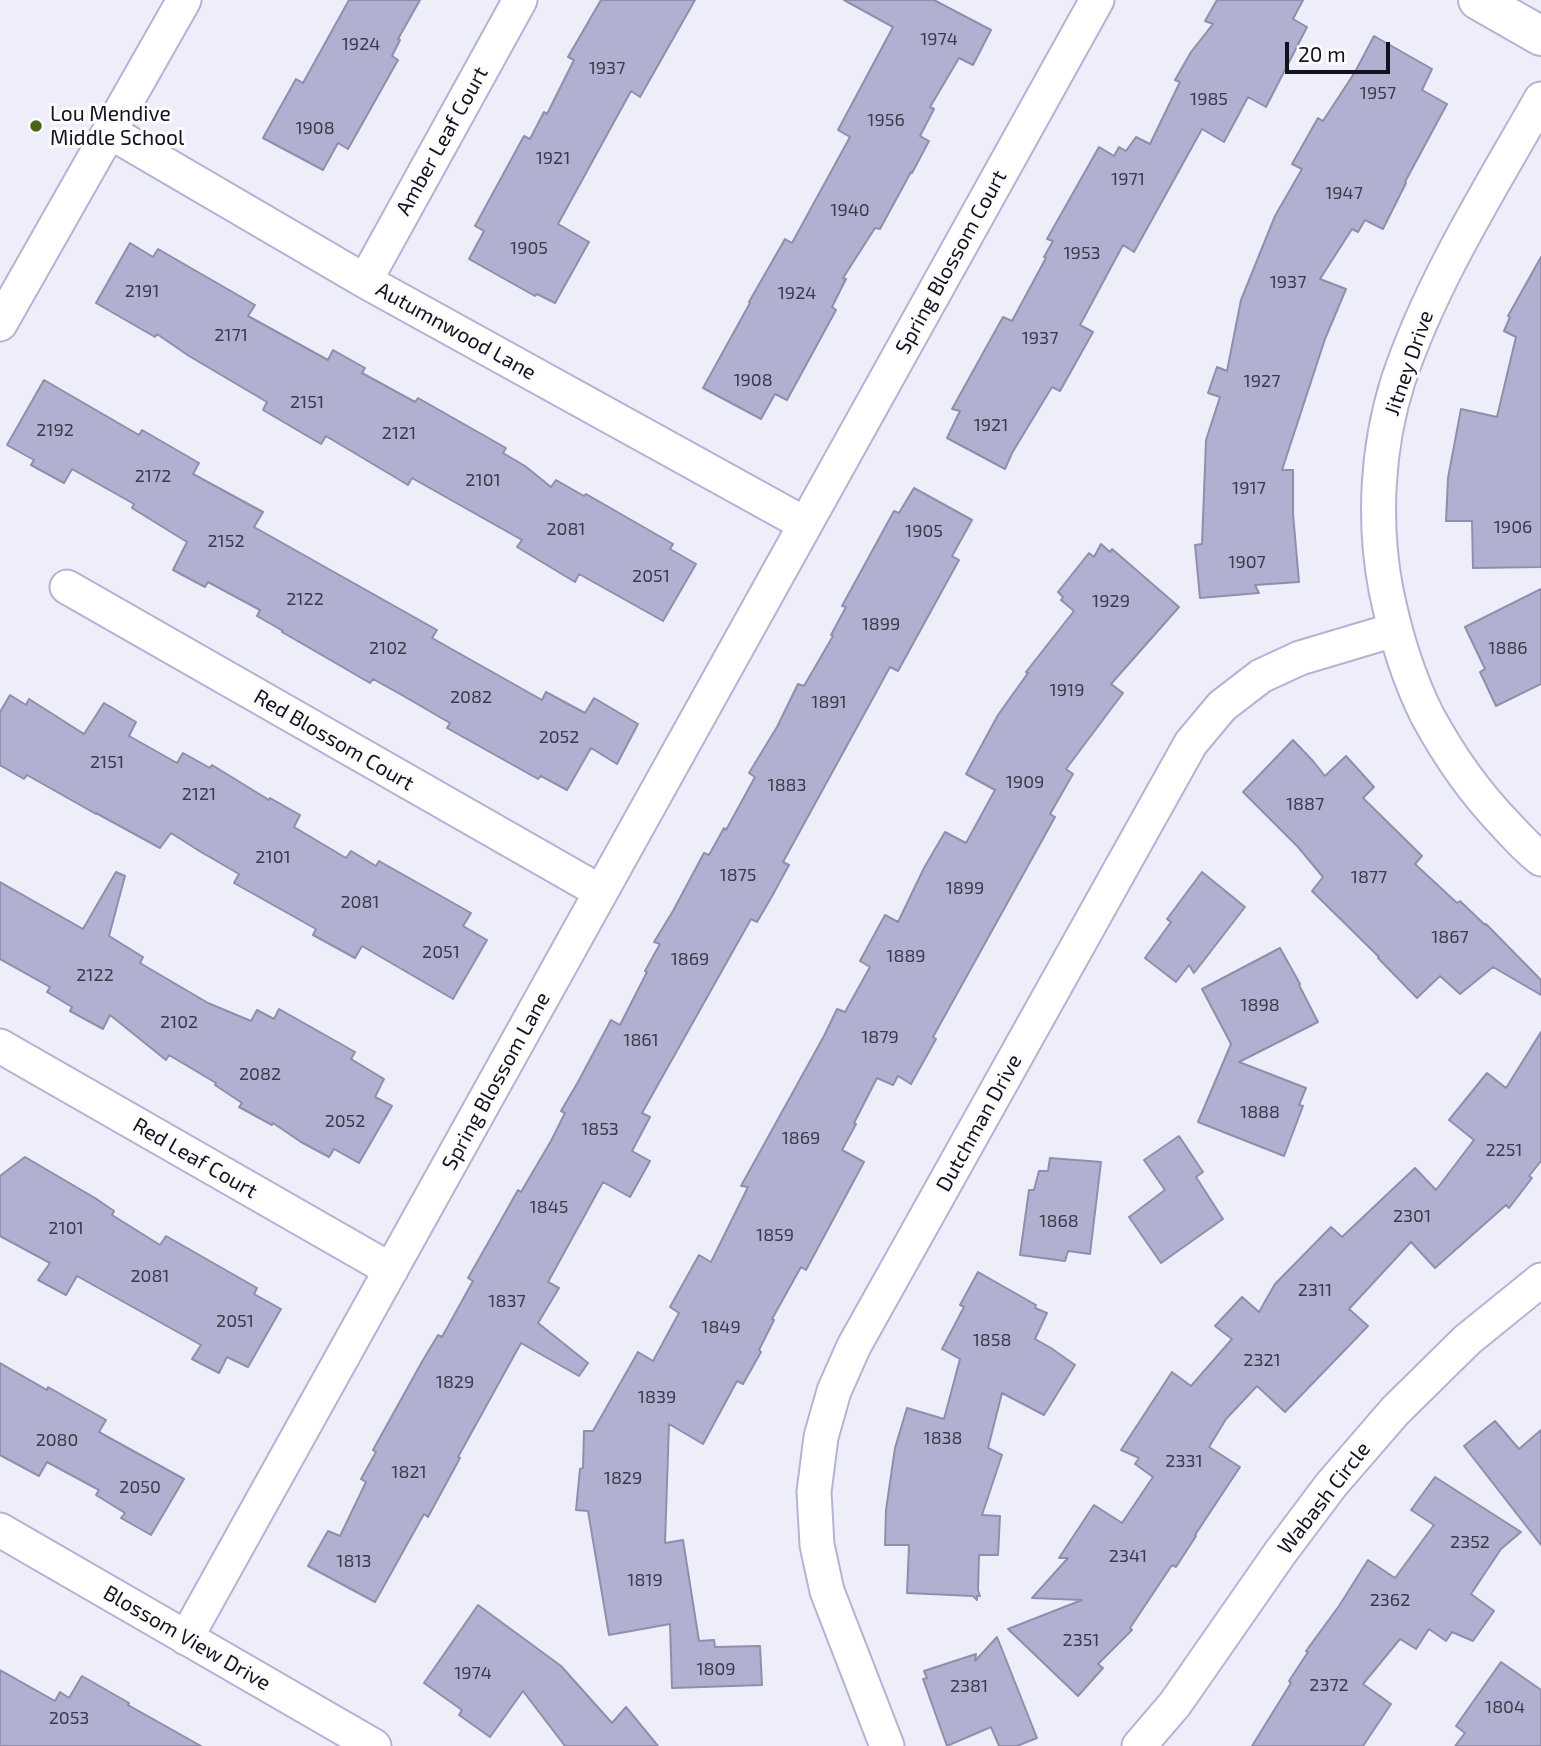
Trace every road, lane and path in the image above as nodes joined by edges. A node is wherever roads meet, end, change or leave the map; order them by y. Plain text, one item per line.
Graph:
1 (184, 0) edge
2 (520, 0) edge
3 (1097, 0) edge
4 (1478, 0) edge
5 (1541, 36) edge
6 (1541, 99) edge
7 (110, 132) junction
8 (365, 281) junction
9 (0, 324) edge
10 (805, 524) junction
11 (67, 587) dead end
12 (1394, 630) junction
13 (1541, 859) edge
14 (601, 892) junction
15 (0, 1046) edge
16 (391, 1270) junction
17 (1541, 1281) edge
18 (0, 1530) edge
19 (186, 1637) junction
20 (374, 1746) edge
21 (887, 1746) edge
22 (1139, 1746) edge

1 - 7 street
2 - 8 street, Amber Leaf Court
3 - 10 street, Spring Blossom Court
4 - 5 main road
6 - 12 street, Jitney Drive
7 - 8 street, Autumnwood Lane
7 - 9 street
8 - 10 street, Autumnwood Lane
10 - 14 street, Spring Blossom Lane
11 - 14 street, Red Blossom Court
12 - 13 street, Jitney Drive
12 - 21 street, Dutchman Drive
14 - 16 street, Spring Blossom Lane
15 - 16 street, Red Leaf Court
16 - 19 street, Spring Blossom Lane
17 - 22 street, Wabash Circle
18 - 19 street, Blossom View Drive
19 - 20 street, Blossom View Drive

